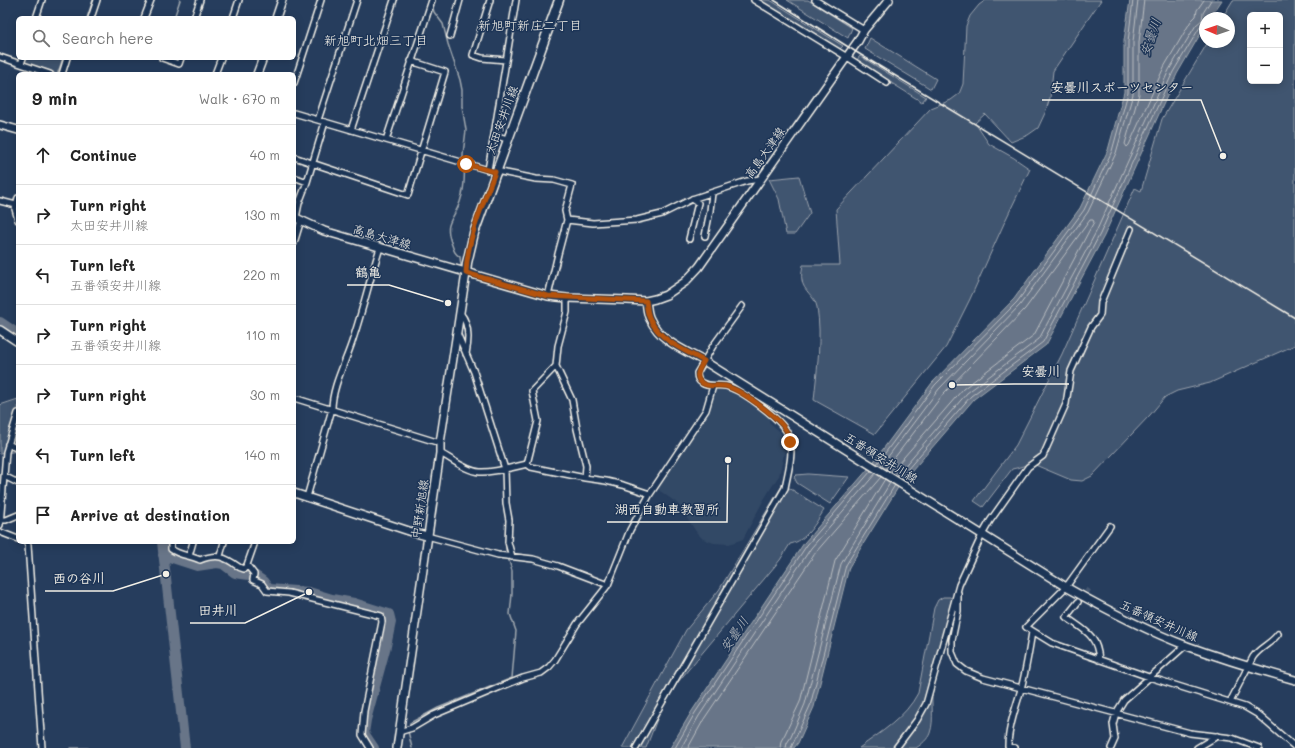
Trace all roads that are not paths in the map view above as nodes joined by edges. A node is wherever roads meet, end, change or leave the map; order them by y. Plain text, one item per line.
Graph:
1 (42, 0) edge
2 (97, 0) edge
3 (151, 0) edge
4 (200, 0) edge
5 (239, 0) edge
6 (282, 0) edge
7 (321, 0) edge
8 (357, 0) edge
9 (394, 0) edge
10 (432, 0) edge
11 (460, 0) edge
12 (490, 0) edge
13 (516, 0) edge
14 (559, 0) edge
15 (754, 0) edge
16 (815, 0) edge
17 (889, 0) edge
18 (37, 16) edge
19 (92, 16) edge
20 (145, 16) edge
21 (195, 16) edge
22 (235, 16) edge
23 (277, 16) edge
24 (864, 30) junction
25 (450, 36) dead end
26 (0, 57) edge
27 (846, 57) junction
28 (22, 60) edge
29 (66, 60) edge
30 (168, 60) edge
31 (180, 60) edge
32 (219, 60) edge
33 (262, 60) edge
34 (506, 60) junction
35 (411, 61) junction
36 (21, 64) junction
37 (44, 72) edge
38 (63, 72) edge
39 (216, 72) edge
40 (258, 72) edge
41 (296, 78) edge
42 (886, 83) dead end
43 (296, 114) edge
44 (318, 120) junction
45 (325, 122) junction
46 (0, 125) edge
47 (16, 129) edge
48 (351, 130) junction
49 (494, 135) junction
50 (508, 139) junction
51 (386, 140) junction
52 (422, 151) junction
53 (296, 158) edge
54 (313, 163) junction
55 (493, 171) junction
56 (296, 178) edge
57 (760, 179) junction
58 (307, 182) junction
59 (712, 193) junction
60 (692, 199) junction
61 (0, 201) edge
62 (16, 205) joint
63 (16, 213) edge
64 (297, 218) edge
65 (567, 220) junction
66 (1131, 229) dead end
67 (705, 236) dead end
68 (689, 239) dead end
69 (380, 248) junction
70 (466, 273) junction
71 (548, 296) junction
72 (567, 298) junction
73 (646, 301) junction
74 (742, 306) dead end
75 (460, 313) junction
76 (0, 330) edge
77 (457, 332) junction
78 (16, 341) edge
79 (466, 354) junction
80 (704, 361) junction
81 (556, 366) junction
82 (712, 386) junction
83 (296, 399) edge
84 (332, 409) junction
85 (16, 419) edge
86 (440, 443) junction
87 (8, 444) junction
88 (16, 448) edge
89 (440, 453) junction
90 (527, 464) junction
91 (505, 469) junction
92 (3, 477) edge
93 (585, 478) junction
94 (16, 482) edge
95 (296, 494) edge
96 (650, 494) junction
97 (307, 497) junction
98 (1, 509) edge
99 (16, 516) edge
100 (1, 522) edge
101 (1110, 526) dead end
102 (0, 532) edge
103 (979, 533) junction
104 (428, 536) junction
105 (16, 538) edge
106 (27, 544) edge
107 (171, 544) edge
108 (192, 544) edge
109 (223, 544) edge
110 (254, 544) edge
111 (189, 556) junction
112 (220, 556) junction
113 (512, 557) junction
114 (247, 565) junction
115 (608, 585) junction
116 (1066, 587) junction
117 (958, 590) junction
118 (1078, 602) tunnel mouth
119 (1032, 632) junction
120 (1278, 634) dead end
121 (1186, 645) junction
122 (1099, 660) junction
123 (1248, 667) junction
124 (1149, 677) junction
125 (1295, 680) edge
126 (1021, 688) junction
127 (1230, 702) junction
128 (1116, 713) junction
129 (399, 732) junction
130 (1217, 736) junction
131 (1295, 747) edge
132 (42, 748) edge
133 (370, 748) edge
134 (397, 748) edge
135 (636, 748) edge
136 (896, 748) edge
137 (1015, 748) edge
138 (1111, 748) edge
139 (1197, 748) edge
140 (1259, 748) edge

1 - 18 street
2 - 19 street
3 - 20 street
4 - 21 street
5 - 22 street
6 - 23 main road
7 - 41 street
8 - 44 street
9 - 48 street
10 - 35 street
11 - 25 street
12 - 34 street
13 - 34 street
14 - 50 main road, 太田安井川線
15 - 27 street
16 - 24 street
17 - 24 main road, 高島大津線
24 - 27 main road, 高島大津線
26 - 36 street
27 - 42 street
27 - 57 main road, 高島大津線
28 - 36 street
29 - 38 street
30 - 31 street
32 - 39 street
33 - 40 main road
34 - 49 street
35 - 51 street
35 - 52 street
36 - 37 street
43 - 44 street
44 - 45 street
45 - 48 street
45 - 54 street
46 - 47 main road
48 - 51 street
49 - 50 street
49 - 55 street
50 - 55 main road, 太田安井川線
51 - 52 street
52 - 54 street
52 - 55 street
53 - 54 street
54 - 58 street
55 - 65 street
55 - 70 main road, 太田安井川線
56 - 58 street
57 - 59 street
57 - 73 main road, 高島大津線
58 - 64 street
59 - 60 street
59 - 67 street
60 - 65 street
60 - 68 street
61 - 62 street
62 - 63 street
64 - 69 main road, 高島大津線
65 - 71 street
66 - 103 street
69 - 70 main road, 高島大津線
69 - 84 street
70 - 71 main road
70 - 75 main road, 中野新旭線
71 - 72 main road
72 - 73 main road
72 - 81 street
73 - 80 main road, 五番領安井川線
74 - 80 street
75 - 77 main road, 中野新旭線
75 - 79 street
76 - 78 main road
77 - 79 street
77 - 86 main road, 中野新旭線
79 - 91 street
80 - 82 street
80 - 103 main road, 五番領安井川線
81 - 90 street
81 - 93 street
82 - 96 street
82 - 135 street
83 - 84 street
84 - 86 street
84 - 97 street
85 - 87 street
86 - 89 main road, 中野新旭線
87 - 88 street
87 - 92 street
89 - 91 street
89 - 104 main road, 中野新旭線
90 - 91 street
90 - 93 street
91 - 113 street
92 - 94 street
92 - 98 street
93 - 96 street
95 - 97 main road
96 - 115 street
97 - 104 main road
98 - 100 street
99 - 100 street
101 - 116 street
102 - 105 street
103 - 116 main road, 五番領安井川線
103 - 117 street
104 - 113 street
104 - 129 main road, 中野新旭線
106 - 132 street
107 - 111 street
108 - 111 street
109 - 112 street
110 - 114 street
111 - 112 street
112 - 114 street
113 - 115 street
114 - 133 street
115 - 129 street
116 - 119 street
116 - 121 main road, 五番領安井川線
117 - 126 street
117 - 136 street
118 - 122 street
119 - 122 street
119 - 126 street
120 - 123 street
121 - 123 main road, 五番領安井川線
121 - 124 street
122 - 124 street
123 - 125 main road, 五番領安井川線
123 - 127 street
124 - 127 street
124 - 128 street
126 - 128 street
126 - 137 street
127 - 131 street
128 - 130 street
128 - 138 street
129 - 134 main road, 中野新旭線
130 - 139 street
130 - 140 street

